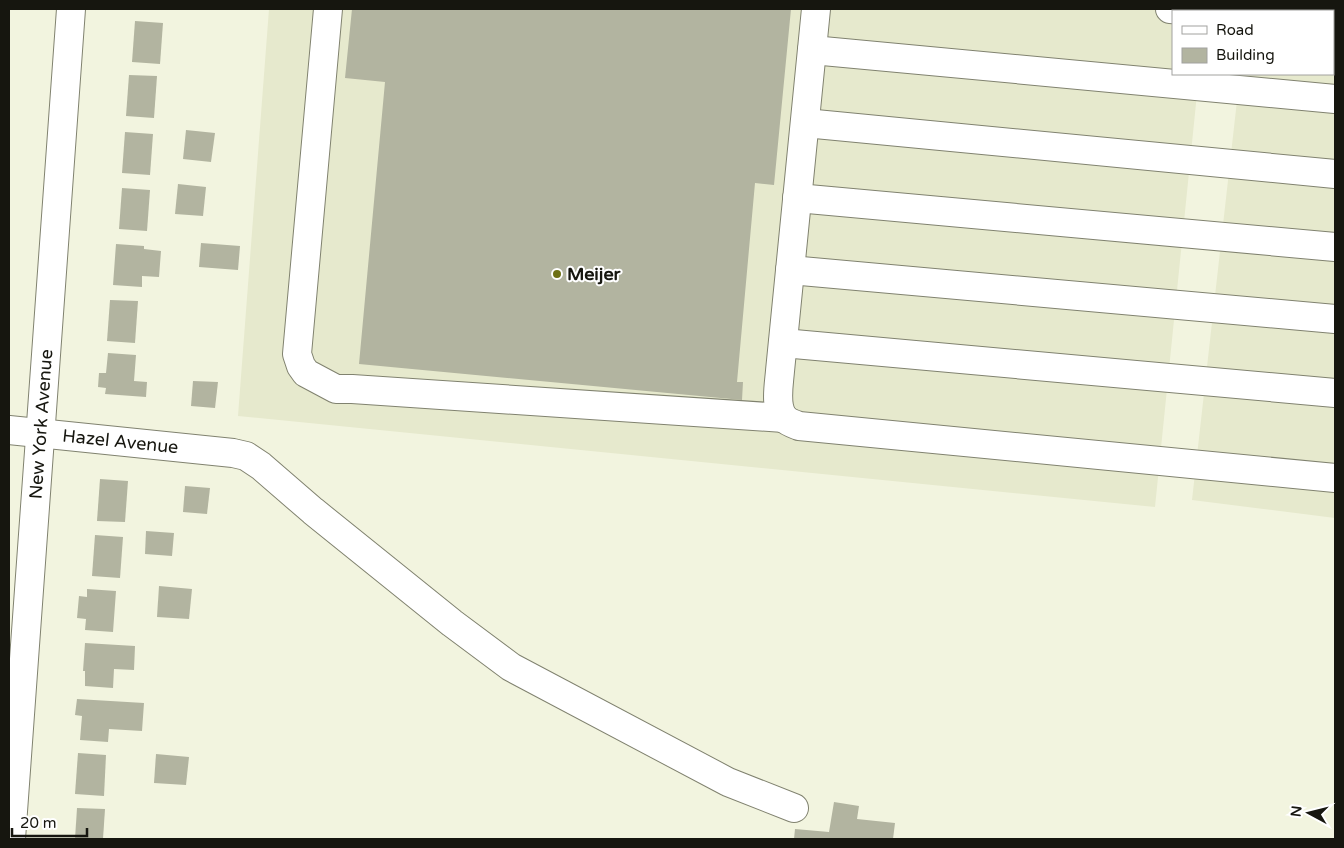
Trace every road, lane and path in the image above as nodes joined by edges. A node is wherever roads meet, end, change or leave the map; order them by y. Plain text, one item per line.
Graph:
1 (71, 9) edge
2 (328, 9) edge
3 (816, 9) edge
4 (1170, 9) edge
5 (1183, 10) edge
6 (812, 50) junction
7 (1335, 99) edge
8 (805, 123) junction
9 (1335, 174) edge
10 (797, 198) junction
11 (1335, 247) edge
12 (790, 270) junction
13 (1335, 319) edge
14 (783, 343) junction
15 (1335, 393) edge
16 (784, 418) junction
17 (9, 430) edge
18 (41, 433) junction
19 (1335, 478) edge
20 (794, 808) dead end
21 (11, 839) edge

1 - 18 street, New York Avenue
2 - 16 street
3 - 6 street
4 - 5 street
6 - 7 street
6 - 8 street
8 - 9 street
8 - 10 street
10 - 11 street
10 - 12 street
12 - 13 street
12 - 14 street
14 - 15 street
14 - 16 street
16 - 19 street
17 - 18 street, Hazel Avenue
18 - 20 street, Hazel Avenue
18 - 21 street, New York Avenue

